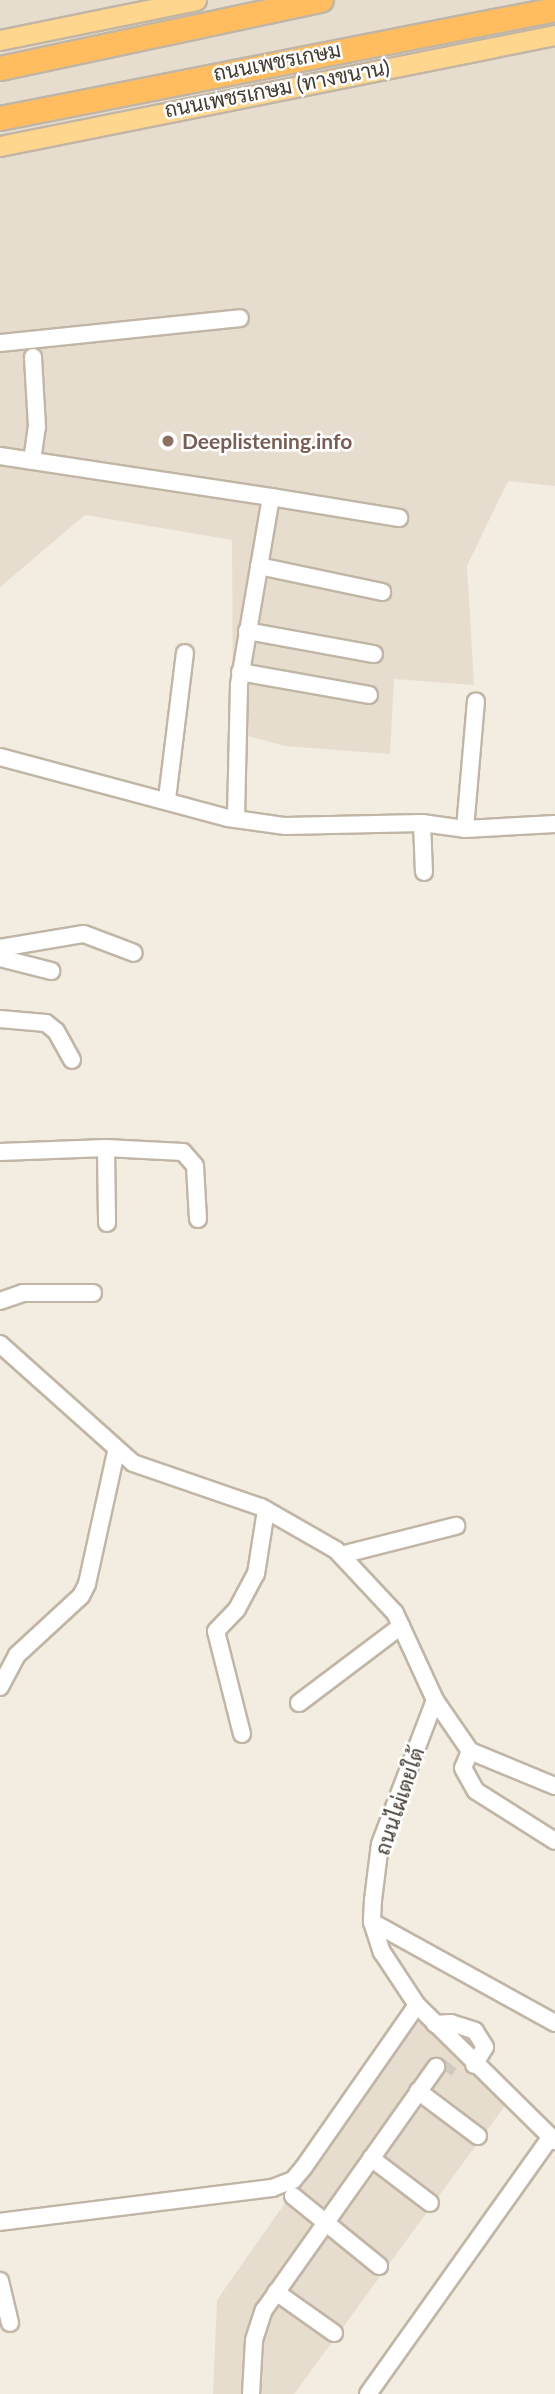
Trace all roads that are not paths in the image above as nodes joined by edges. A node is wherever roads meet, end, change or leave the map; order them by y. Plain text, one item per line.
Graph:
1 (196, 0) edge
2 (321, 0) edge
3 (555, 9) edge
4 (555, 35) edge
5 (0, 40) edge
6 (0, 68) edge
7 (0, 118) edge
8 (0, 146) edge
9 (240, 318) dead end
10 (0, 343) edge
11 (33, 357) dead end
12 (0, 456) edge
13 (32, 461) junction
14 (271, 496) junction
15 (399, 518) dead end
16 (259, 566) junction
17 (382, 592) dead end
18 (247, 631) junction
19 (185, 653) dead end
20 (374, 654) dead end
21 (240, 672) junction
22 (369, 695) dead end
23 (476, 701) dead end
24 (0, 757) edge
25 (167, 799) junction
26 (236, 819) junction
27 (422, 823) junction
28 (555, 824) edge
29 (465, 829) junction
30 (424, 872) dead end
31 (0, 948) edge
32 (134, 953) dead end
33 (0, 958) edge
34 (51, 971) dead end
35 (0, 1019) edge
36 (72, 1060) dead end
37 (106, 1147) junction
38 (0, 1152) edge
39 (198, 1219) dead end
40 (107, 1223) dead end
41 (93, 1293) dead end
42 (0, 1301) edge
43 (0, 1344) edge
44 (116, 1451) junction
45 (266, 1510) junction
46 (456, 1526) dead end
47 (341, 1555) junction
48 (401, 1626) junction
49 (0, 1687) edge
50 (435, 1700) junction
51 (299, 1703) dead end
52 (242, 1734) dead end
53 (470, 1751) junction
54 (555, 1786) edge
55 (555, 1841) edge
56 (372, 1922) junction
57 (417, 2005) junction
58 (555, 2023) edge
59 (435, 2024) junction
60 (456, 2047) junction
61 (474, 2065) junction
62 (422, 2094) junction
63 (478, 2136) dead end
64 (552, 2140) edge
65 (372, 2158) junction
66 (293, 2196) dead end
67 (430, 2203) dead end
68 (0, 2222) edge
69 (324, 2224) junction
70 (379, 2266) dead end
71 (0, 2281) edge
72 (276, 2292) junction
73 (10, 2323) dead end
74 (334, 2333) dead end
75 (251, 2394) edge
76 (368, 2394) edge

1 - 5 main road
2 - 6 highway
3 - 7 highway, ถนนเพชรเกษม
4 - 8 main road, ถนนเพชรเกษม (ทางขนาน)
9 - 10 street
11 - 13 street
12 - 13 street
13 - 14 street
14 - 15 street
14 - 16 street
16 - 17 street
16 - 18 street
18 - 20 street
18 - 21 street
19 - 25 street
21 - 22 street
21 - 26 street
23 - 29 street
24 - 25 street
25 - 26 street
26 - 27 street
27 - 29 street
27 - 30 street
28 - 29 street
31 - 32 street
33 - 34 street
35 - 36 street
37 - 38 street
37 - 39 street
37 - 40 street
41 - 42 street
43 - 44 street
44 - 45 street
44 - 49 street
45 - 47 street
45 - 52 street
46 - 47 street
47 - 48 street
48 - 50 street
48 - 51 street
50 - 53 street
50 - 56 street, ถนนไผ่เตยใต้
53 - 54 street
53 - 55 street
56 - 57 street, ถนนไผ่เตยใต้
56 - 58 street
57 - 59 street, ถนนไผ่เตยใต้
57 - 68 street
59 - 60 street, ถนนไผ่เตยใต้
59 - 61 street
60 - 61 street, ถนนไผ่เตยใต้
60 - 62 street
61 - 64 street, ถนนไผ่เตยใต้
62 - 63 street
62 - 65 street
64 - 76 street
65 - 67 street
65 - 69 street
66 - 69 street
69 - 70 street
69 - 72 street
71 - 73 street
72 - 74 street
72 - 75 street

